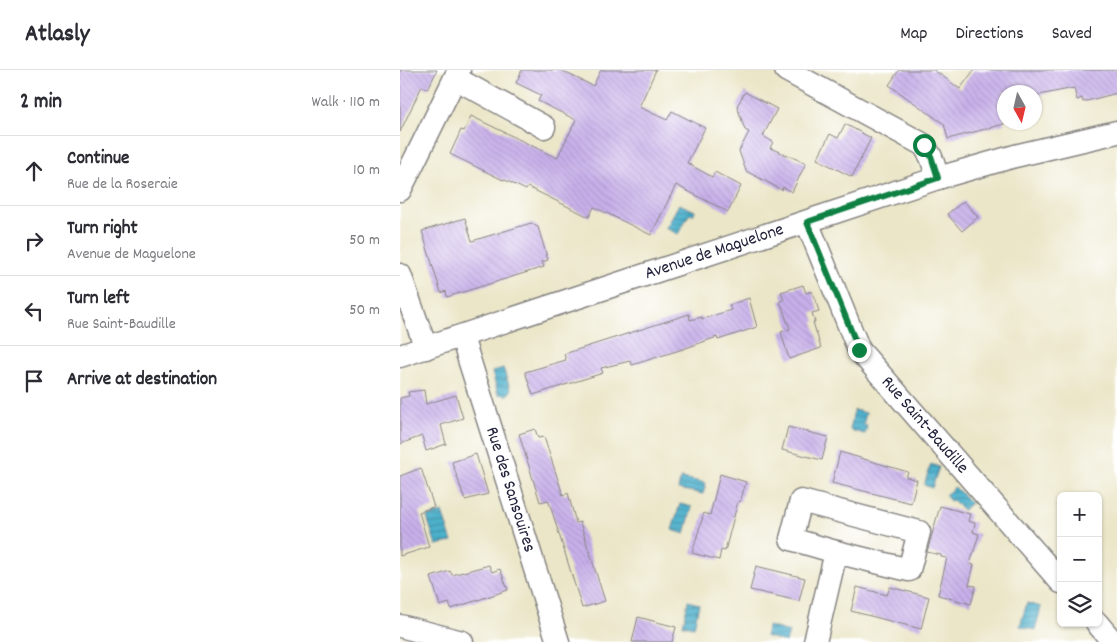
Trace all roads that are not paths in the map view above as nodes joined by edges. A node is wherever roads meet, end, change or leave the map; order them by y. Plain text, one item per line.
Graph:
1 (786, 70) edge
2 (457, 74) edge
3 (544, 127) dead end
4 (1117, 134) edge
5 (938, 178) junction
6 (400, 190) edge
7 (807, 222) junction
8 (400, 275) edge
9 (405, 309) edge
10 (462, 337) junction
11 (426, 348) junction
12 (400, 356) edge
13 (836, 552) junction
14 (1057, 577) edge
15 (400, 626) edge
16 (1100, 627) edge
17 (462, 642) edge
18 (558, 642) edge
19 (815, 642) edge
20 (1113, 642) edge

1 - 5 street
2 - 3 street
2 - 6 street
4 - 5 street, Avenue de Maguelone
5 - 7 street, Avenue de Maguelone
7 - 10 street, Avenue de Maguelone
7 - 14 street, Rue Saint-Baudille
8 - 9 street
9 - 11 street
10 - 11 street, Avenue de Maguelone
10 - 18 street, Rue des Sansouires
11 - 12 street, Avenue de Maguelone
13 - 13 street
13 - 19 street
15 - 17 street
16 - 20 street

